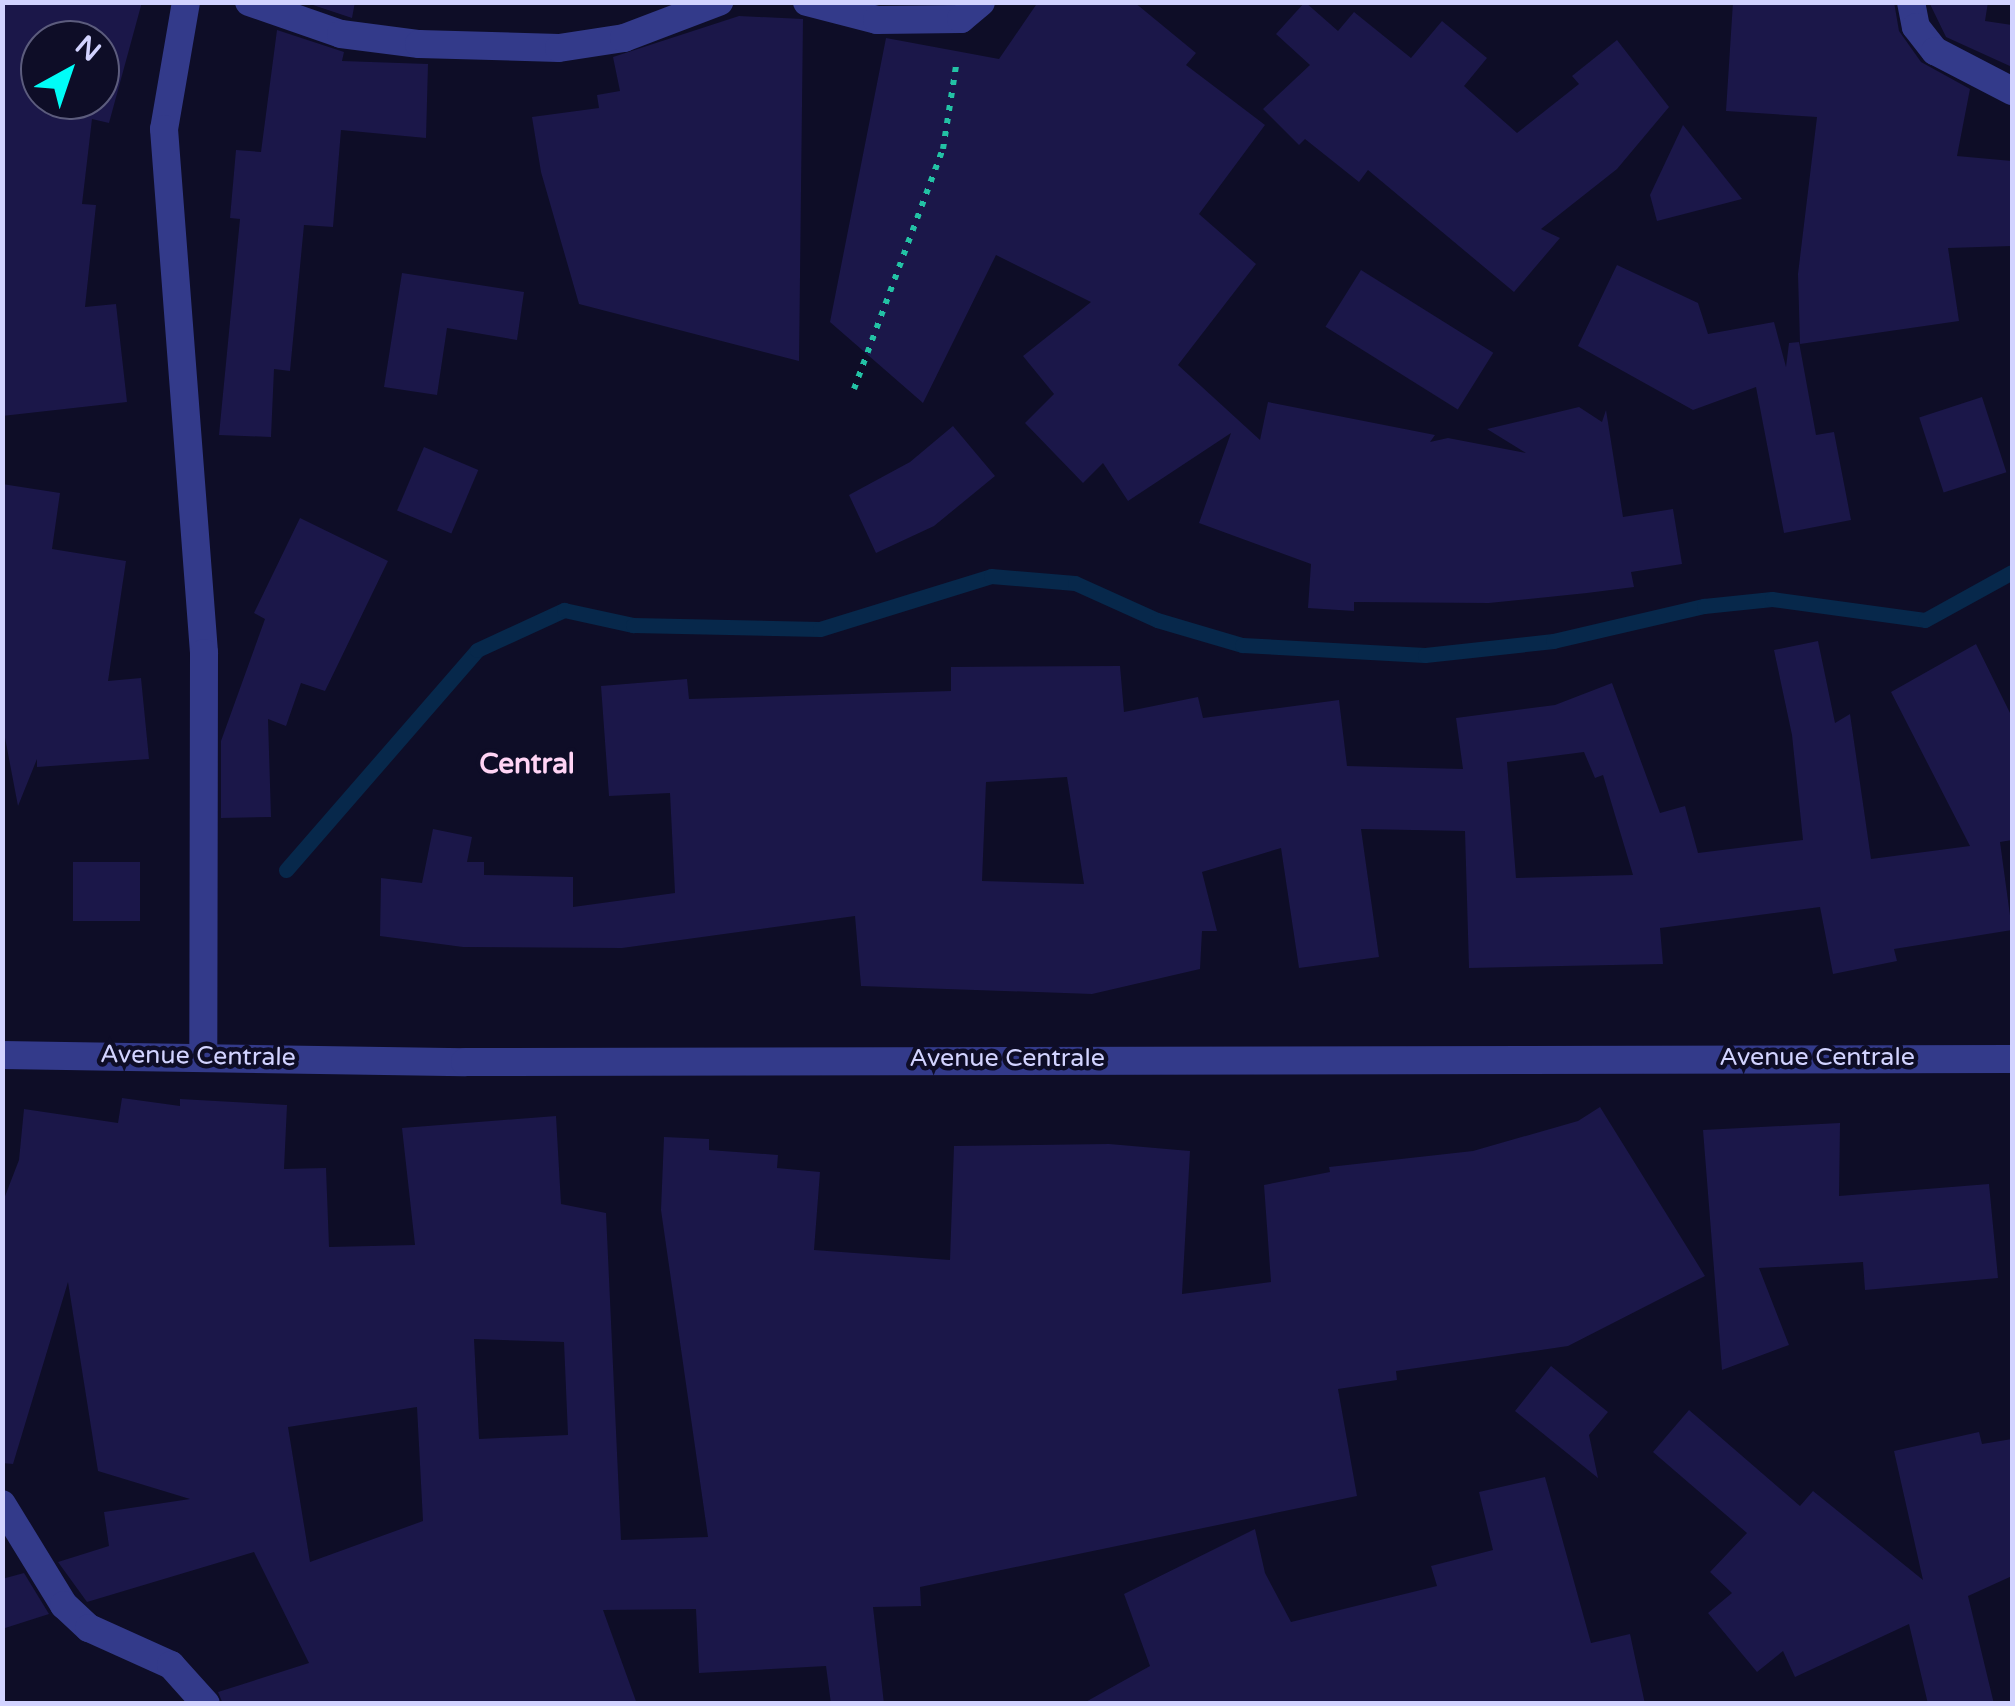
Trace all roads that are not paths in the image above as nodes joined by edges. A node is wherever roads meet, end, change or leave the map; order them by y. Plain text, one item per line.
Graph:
1 (186, 2) edge
2 (248, 2) edge
3 (720, 2) edge
4 (807, 2) edge
5 (1911, 2) edge
6 (971, 11) edge
7 (2012, 91) edge
8 (2, 1055) edge
9 (203, 1056) junction
10 (2012, 1058) edge
11 (2, 1504) edge
12 (206, 1704) edge

1 - 9 street
2 - 3 street
4 - 6 street
5 - 7 street
8 - 9 street, Avenue Centrale
9 - 10 street, Avenue Centrale
11 - 12 street

